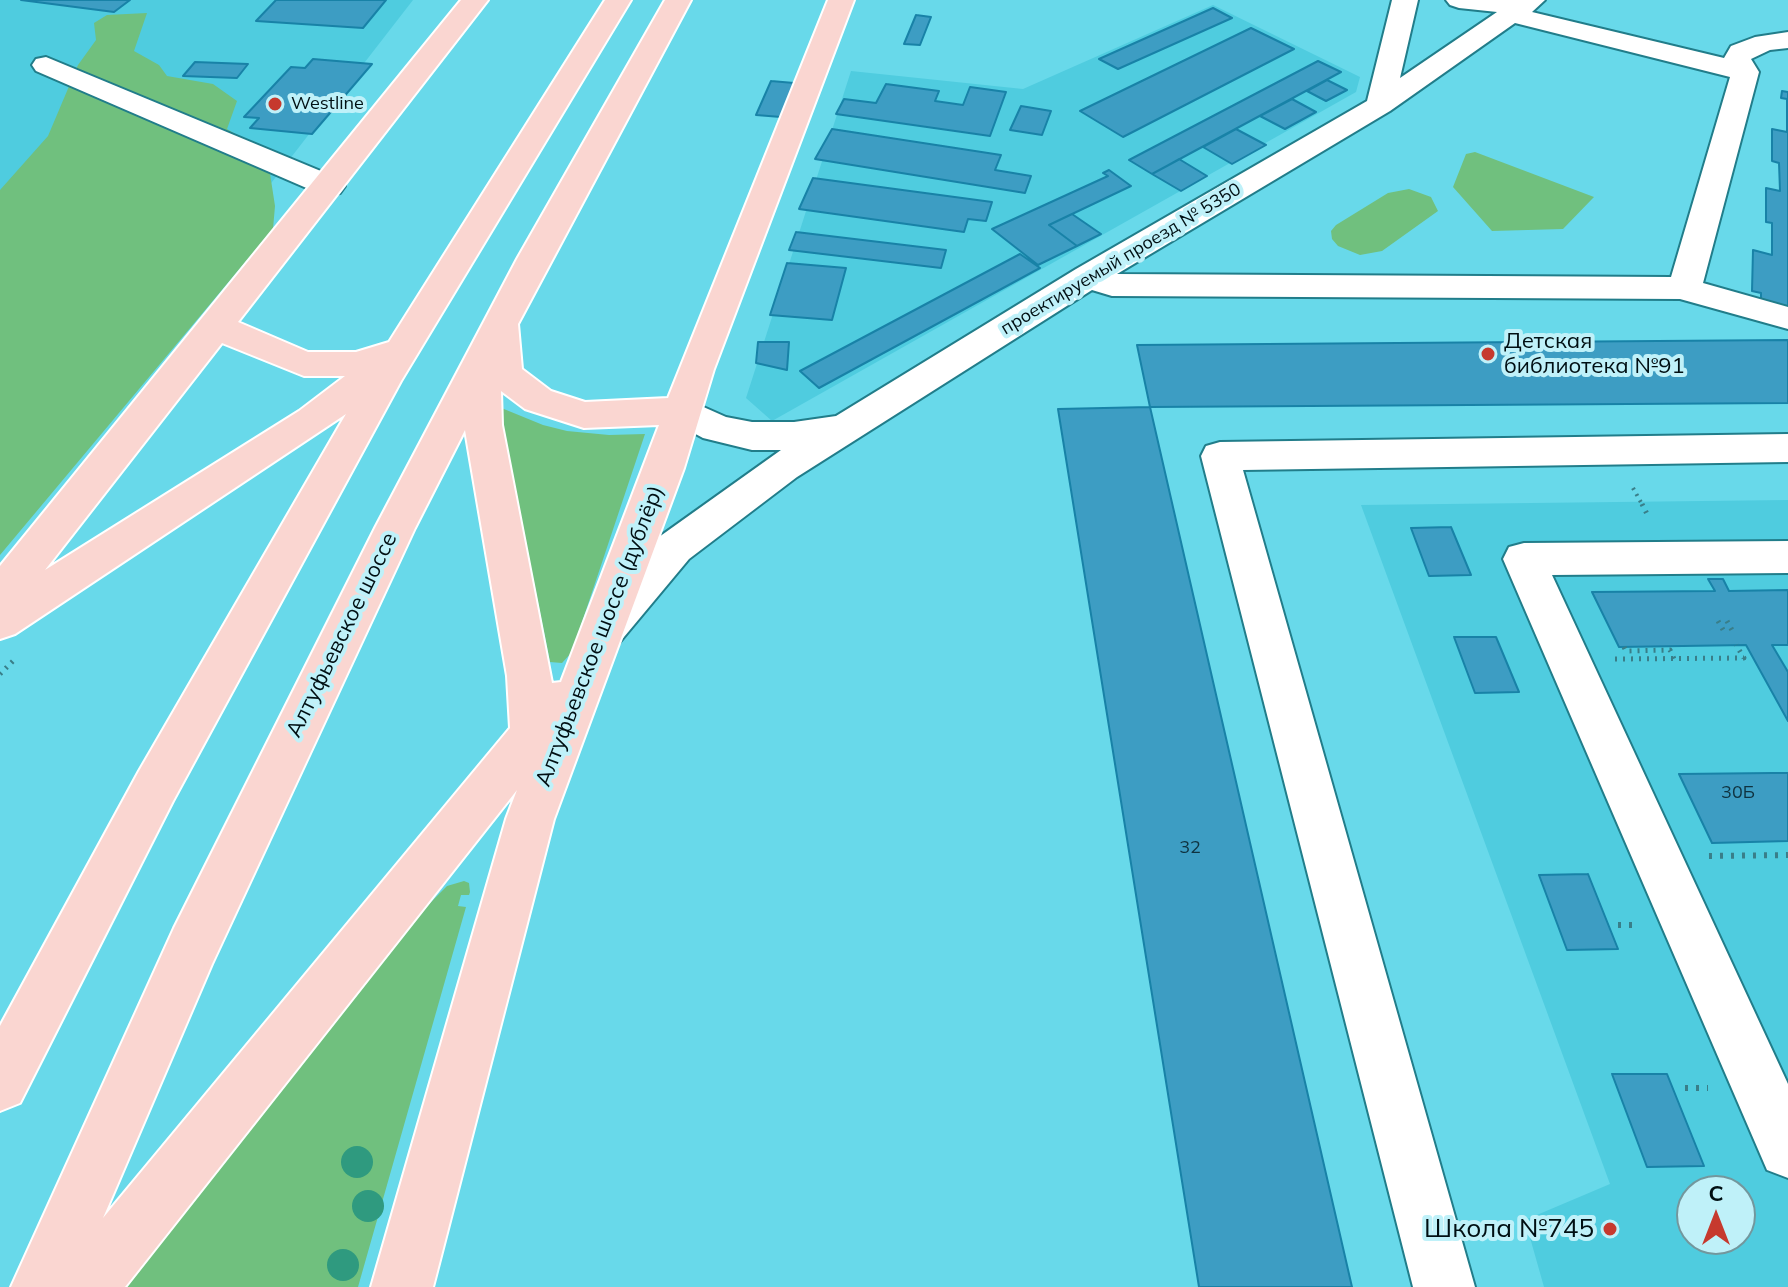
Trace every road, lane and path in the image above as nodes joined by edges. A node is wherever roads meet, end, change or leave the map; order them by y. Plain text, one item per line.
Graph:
1 (475, 0) edge
2 (618, 0) edge
3 (678, 0) edge
4 (841, 0) edge
5 (1405, 0) edge
6 (1459, 0) edge
7 (1524, 5) edge
8 (1788, 40) edge
9 (46, 65) dead end
10 (1745, 72) junction
11 (1380, 105) junction
12 (329, 186) junction
13 (1088, 277) junction
14 (1684, 289) junction
15 (1788, 318) edge
16 (215, 326) junction
17 (494, 334) junction
18 (401, 350) junction
19 (681, 410) junction
20 (863, 415) junction
21 (1788, 448) edge
22 (1613, 451) junction
23 (1788, 557) edge
24 (1671, 558) junction
25 (0, 597) edge
26 (0, 621) edge
27 (1718, 621) dead end
28 (1727, 621) dead end
29 (604, 630) junction
30 (1733, 632) dead end
31 (1725, 633) dead end
32 (1736, 645) dead end
33 (1624, 647) dead end
34 (1674, 659) junction
35 (1569, 660) junction
36 (536, 731) junction
37 (530, 819) junction
38 (1788, 855) edge
39 (1656, 856) junction
40 (0, 1083) edge
41 (1788, 1149) edge
42 (408, 1283) edge
43 (42, 1287) edge
44 (86, 1287) edge
45 (1444, 1287) edge

1 - 12 main road
2 - 18 main road
3 - 17 main road, Алтуфьевское шоссе
4 - 19 main road, Алтуфьевское шоссе (дублёр)
5 - 11 street
6 - 7 street
7 - 10 street
7 - 11 street, проектируемый проезд № 5350
8 - 10 street
9 - 12 street
10 - 14 street
11 - 13 street, проектируемый проезд № 5350
12 - 16 main road
13 - 14 street
13 - 20 street, проектируемый проезд № 5350
14 - 15 street
16 - 18 main road
16 - 25 main road
17 - 19 main road
17 - 36 main road
17 - 43 main road, Алтуфьевское шоссе
18 - 26 main road
18 - 40 main road
19 - 20 street, проектируемый проезд № 5350
19 - 29 main road, Алтуфьевское шоссе (дублёр)
20 - 29 street, проектируемый проезд № 5350
21 - 22 street
22 - 24 path
22 - 45 street
23 - 24 street
24 - 35 street
27 - 31 path
28 - 30 path
29 - 36 main road
29 - 37 main road, Алтуфьевское шоссе (дублёр)
32 - 34 path
33 - 34 path
34 - 35 path
35 - 39 street
36 - 37 main road
36 - 44 main road
37 - 42 main road, Алтуфьевское шоссе (дублёр)
38 - 39 path
39 - 41 street

